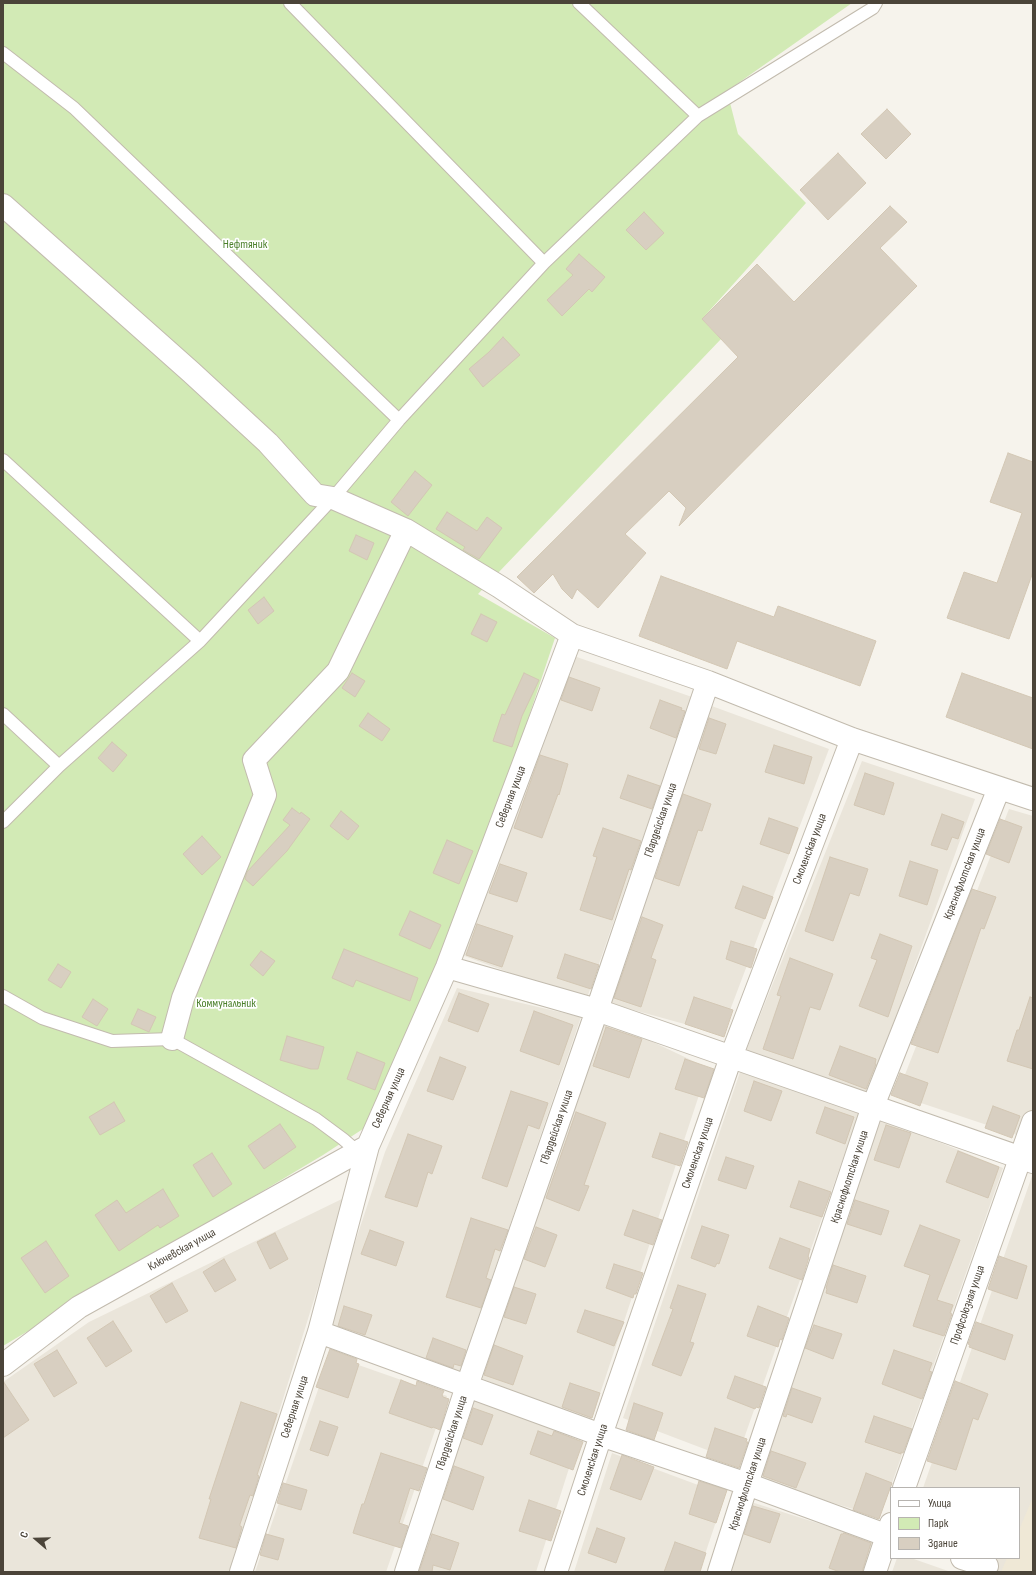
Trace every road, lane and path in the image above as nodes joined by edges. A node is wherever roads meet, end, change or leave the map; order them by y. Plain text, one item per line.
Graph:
1 (290, 3) edge
2 (579, 3) edge
3 (876, 3) edge
4 (3, 54) edge
5 (698, 116) junction
6 (3, 206) edge
7 (544, 263) junction
8 (399, 420) junction
9 (3, 460) edge
10 (333, 498) junction
11 (406, 530) junction
12 (572, 635) junction
13 (200, 641) junction
14 (708, 682) junction
15 (3, 714) edge
16 (852, 739) junction
17 (59, 766) junction
18 (998, 788) junction
19 (1033, 799) edge
20 (3, 822) edge
21 (447, 967) junction
22 (3, 996) edge
23 (597, 1010) junction
24 (172, 1039) junction
25 (731, 1057) junction
26 (873, 1106) junction
27 (1033, 1122) edge
28 (363, 1149) junction
29 (1027, 1160) edge
30 (319, 1332) junction
31 (3, 1365) edge
32 (467, 1386) junction
33 (601, 1435) junction
34 (747, 1484) junction
35 (904, 1487) edge
36 (890, 1532) edge
37 (965, 1559) edge
38 (987, 1566) dead end
39 (241, 1572) edge
40 (406, 1572) edge
41 (556, 1572) edge
42 (719, 1572) edge
43 (875, 1572) edge

1 - 7 lane
2 - 5 lane
3 - 5 lane
4 - 8 lane
5 - 7 lane
6 - 10 street
7 - 8 lane
8 - 10 lane
9 - 13 lane
10 - 11 street
10 - 13 lane
11 - 12 street
11 - 24 street
12 - 14 street
12 - 21 street, Северная улица
13 - 17 lane
14 - 16 street
14 - 23 street, Гвардейская улица
15 - 17 lane
16 - 18 street
16 - 25 street, Смоленская улица
17 - 20 lane
18 - 19 street
18 - 26 street, Краснофлотская улица
21 - 23 street
21 - 28 street, Северная улица
22 - 24 lane
23 - 25 street
23 - 32 street, Гвардейская улица
24 - 28 lane
25 - 26 street
25 - 33 street, Смоленская улица
26 - 29 street
26 - 34 street, Краснофлотская улица
27 - 29 street, Профсоюзная улица
28 - 30 street, Северная улица
28 - 31 street, Ключевская улица
29 - 35 street, Профсоюзная улица
30 - 32 street
30 - 39 street, Северная улица
32 - 33 street
32 - 40 street, Гвардейская улица
33 - 34 street
33 - 41 street, Смоленская улица
34 - 36 street
34 - 42 street, Краснофлотская улица
36 - 43 street
37 - 38 street

